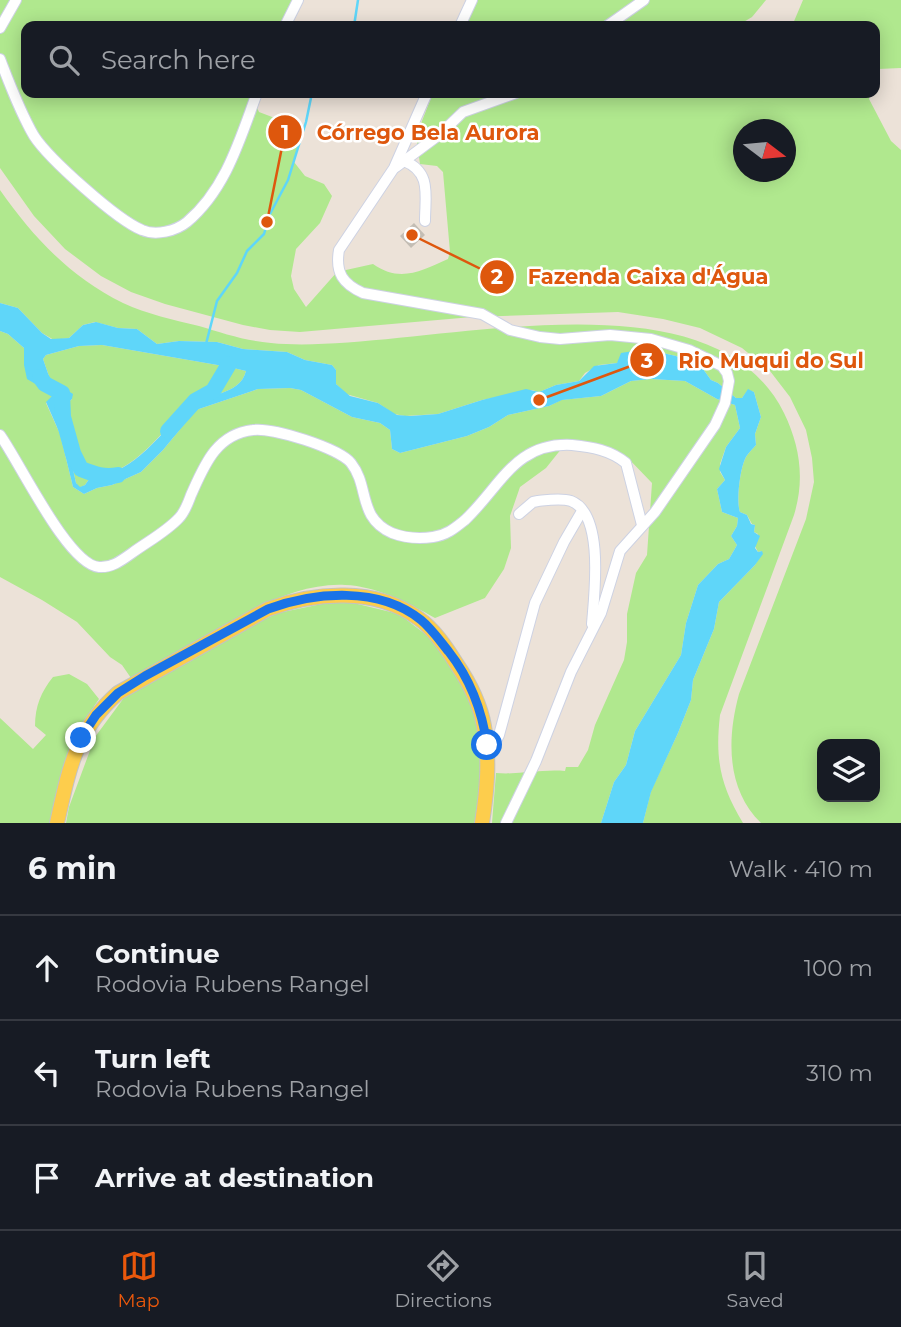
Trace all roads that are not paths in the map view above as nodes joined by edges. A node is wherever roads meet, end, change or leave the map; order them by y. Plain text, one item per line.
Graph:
1 (16, 0) edge
2 (298, 0) edge
3 (472, 0) edge
4 (644, 0) edge
5 (288, 21) edge
6 (462, 21) edge
7 (614, 21) edge
8 (0, 28) edge
9 (0, 59) edge
10 (255, 98) edge
11 (425, 98) edge
12 (502, 98) edge
13 (404, 161) junction
14 (394, 168) junction
15 (425, 221) dead end
16 (0, 435) edge
17 (582, 511) junction
18 (519, 514) dead end
19 (642, 525) junction
20 (592, 631) junction
21 (487, 759) junction
22 (57, 823) edge
23 (482, 823) edge
24 (506, 823) edge

1 - 8 street
2 - 5 street
3 - 6 street
4 - 7 street
9 - 10 street
11 - 14 street
12 - 13 street
13 - 14 street
13 - 15 street
14 - 19 street
16 - 19 street
17 - 18 street
17 - 20 street
17 - 21 street
19 - 20 street
20 - 24 street
21 - 22 main road
21 - 23 main road

